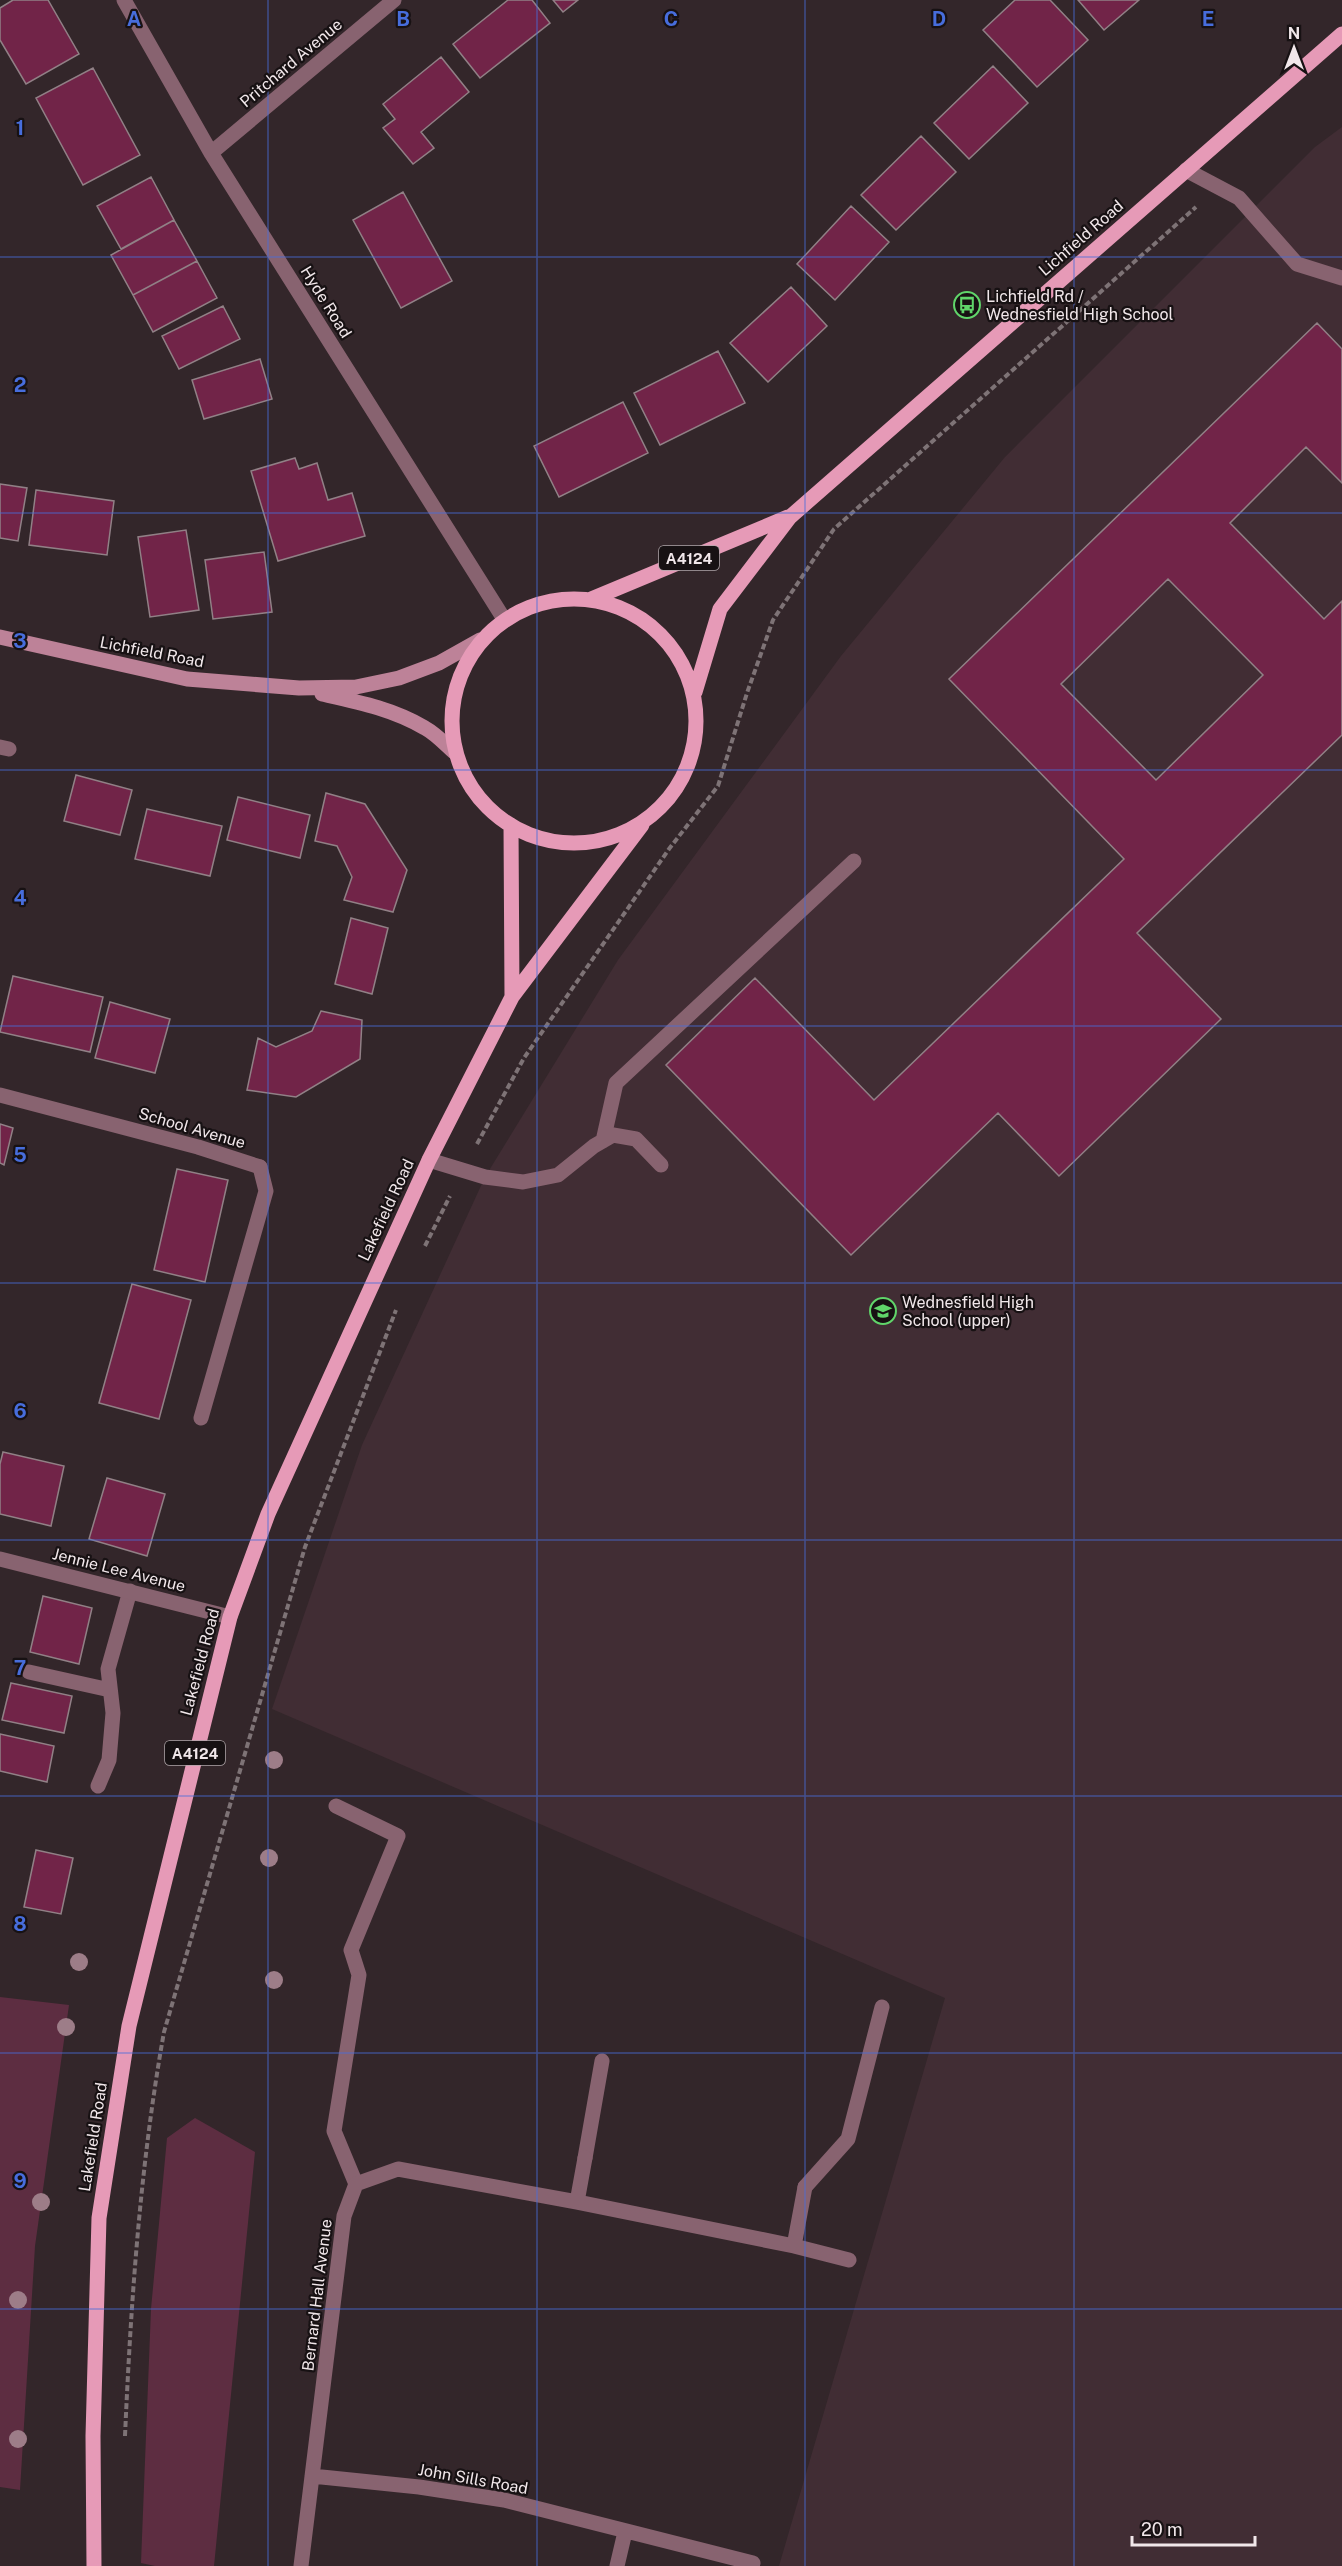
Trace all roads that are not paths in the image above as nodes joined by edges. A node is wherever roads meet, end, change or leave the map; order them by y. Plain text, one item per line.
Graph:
1 (124, 0) edge
2 (394, 0) edge
3 (1342, 34) edge
4 (211, 153) junction
5 (1186, 170) junction
6 (1342, 278) edge
7 (790, 517) junction
8 (589, 600) junction
9 (504, 619) junction
10 (0, 637) edge
11 (480, 640) junction
12 (299, 688) junction
13 (695, 692) junction
14 (454, 752) junction
15 (511, 825) junction
16 (642, 825) junction
17 (854, 861) dead end
18 (512, 997) junction
19 (0, 1095) edge
20 (603, 1141) junction
21 (429, 1160) junction
22 (661, 1165) dead end
23 (201, 1418) dead end
24 (0, 1559) edge
25 (130, 1591) junction
26 (230, 1617) junction
27 (29, 1672) dead end
28 (110, 1690) junction
29 (98, 1786) dead end
30 (336, 1806) dead end
31 (882, 2007) dead end
32 (602, 2061) dead end
33 (356, 2184) junction
34 (577, 2202) junction
35 (794, 2246) junction
36 (849, 2260) dead end
37 (312, 2476) junction
38 (625, 2532) junction
39 (753, 2564) dead end
40 (94, 2566) edge
41 (301, 2566) edge
42 (617, 2566) edge

1 - 4 street, Hyde Road
2 - 4 street, Pritchard Avenue
3 - 5 main road, Lichfield Road / A4124
4 - 9 street, Hyde Road
5 - 6 street
5 - 7 main road, Lichfield Road / A4124
7 - 8 main road, Lichfield Road / A4124
7 - 13 main road, Lichfield Road / A4124
8 - 9 main road, A4124
8 - 13 main road, A4124
9 - 11 main road, A4124
10 - 12 main road, Lichfield Road
11 - 12 main road, Lichfield Road
11 - 14 main road, A4124
12 - 14 main road, Lichfield Road
13 - 16 main road, A4124
14 - 15 main road, A4124
15 - 16 main road, A4124
15 - 18 main road, Lakefield Road / A4124
16 - 18 main road, Lakefield Road / A4124
17 - 20 street
18 - 21 main road, Lakefield Road / A4124
19 - 23 street, School Avenue
20 - 21 street
20 - 22 street
21 - 26 main road, Lakefield Road / A4124
24 - 25 street, Jennie Lee Avenue
25 - 26 street, Jennie Lee Avenue
25 - 28 street
26 - 40 main road, Lakefield Road / A4124
27 - 28 street
28 - 29 street
30 - 33 street
31 - 35 street
32 - 34 street
33 - 34 street
33 - 37 street, Bernard Hall Avenue
34 - 35 street
35 - 36 street
37 - 38 street, John Sills Road
37 - 41 street, Bernard Hall Avenue
38 - 39 street, John Sills Road
38 - 42 street

